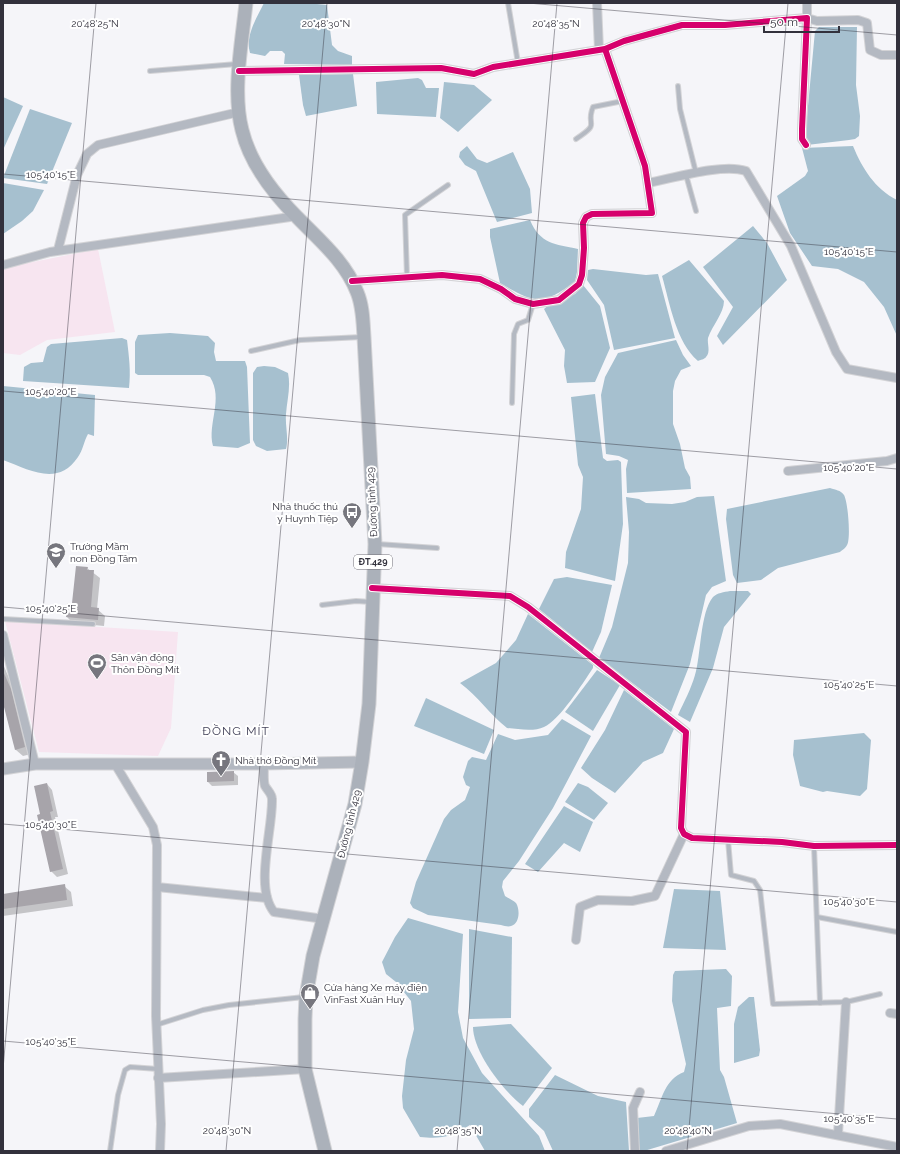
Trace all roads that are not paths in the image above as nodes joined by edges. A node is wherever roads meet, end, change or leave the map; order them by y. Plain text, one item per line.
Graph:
1 (246, 3) edge
2 (508, 3) edge
3 (597, 3) edge
4 (807, 3) edge
5 (807, 18) junction
6 (602, 50) junction
7 (897, 55) edge
8 (518, 64) junction
9 (239, 67) junction
10 (150, 71) dead end
11 (678, 86) dead end
12 (623, 101) junction
13 (239, 112) junction
14 (576, 139) dead end
15 (806, 145) dead end
16 (696, 173) junction
17 (686, 175) junction
18 (648, 183) junction
19 (448, 185) dead end
20 (696, 212) dead end
21 (297, 216) junction
22 (58, 250) junction
23 (3, 265) edge
24 (407, 277) junction
25 (352, 281) junction
26 (533, 304) junction
27 (364, 337) junction
28 (251, 351) dead end
29 (897, 378) edge
30 (512, 403) dead end
31 (897, 458) edge
32 (788, 471) dead end
33 (374, 544) junction
34 (437, 548) dead end
35 (372, 588) junction
36 (371, 602) junction
37 (322, 605) dead end
38 (3, 619) edge
39 (93, 624) dead end
40 (3, 635) edge
41 (362, 762) junction
42 (35, 764) junction
43 (115, 764) junction
44 (264, 764) junction
45 (3, 769) edge
46 (684, 834) junction
47 (728, 840) junction
48 (897, 845) edge
49 (814, 846) junction
50 (157, 887) junction
51 (266, 898) junction
52 (817, 917) junction
53 (324, 919) junction
54 (897, 932) edge
55 (576, 940) dead end
56 (880, 994) dead end
57 (306, 997) junction
58 (846, 1002) junction
59 (820, 1003) junction
60 (156, 1025) junction
61 (158, 1069) junction
62 (305, 1069) junction
63 (158, 1078) junction
64 (640, 1092) dead end
65 (838, 1134) junction
66 (897, 1147) edge
67 (110, 1151) edge
68 (160, 1151) edge
69 (325, 1151) edge
70 (635, 1151) edge
71 (666, 1151) edge

1 - 9 main road, Đường tỉnh 429 / ĐT.429
2 - 8 lane
3 - 6 street
4 - 5 street
5 - 6 street
5 - 7 street
5 - 15 street
6 - 8 street
6 - 12 street
8 - 9 street
9 - 10 lane
9 - 13 main road, Đường tỉnh 429 / ĐT.429
11 - 16 lane
12 - 14 lane
12 - 18 street
13 - 21 main road, Đường tỉnh 429 / ĐT.429
13 - 22 street
16 - 17 street
16 - 29 street
17 - 18 street
17 - 20 lane
18 - 26 street
19 - 24 lane
21 - 22 street
21 - 25 main road, Đường tỉnh 429 / ĐT.429
22 - 23 street
24 - 25 street
24 - 26 street
25 - 27 main road, Đường tỉnh 429 / ĐT.429
26 - 30 lane
27 - 28 lane
27 - 33 main road, Đường tỉnh 429 / ĐT.429
31 - 32 street
33 - 34 lane
33 - 35 main road, Đường tỉnh 429 / ĐT.429
35 - 36 main road, Đường tỉnh 429 / ĐT.429
35 - 46 street
36 - 37 lane
36 - 41 main road, Đường tỉnh 429 / ĐT.429
38 - 39 lane
40 - 42 street
41 - 44 street
41 - 53 main road, Đường tỉnh 429 / ĐT.429
42 - 43 street
42 - 45 street
43 - 44 street
43 - 50 street
44 - 51 street
46 - 47 street
46 - 55 street
47 - 49 street
47 - 59 lane
48 - 49 street
49 - 52 lane
50 - 51 street
50 - 60 street
51 - 53 street
52 - 54 lane
52 - 59 lane
53 - 57 main road, Đường tỉnh 429 / ĐT.429
56 - 58 lane
57 - 60 lane
57 - 62 main road, Đường tỉnh 429 / ĐT.429
58 - 59 lane
58 - 65 street
60 - 61 street
61 - 63 street
61 - 67 lane
62 - 63 street
62 - 69 main road, Đường tỉnh 429 / ĐT.429
63 - 68 street
64 - 70 street
65 - 66 street
65 - 71 street

